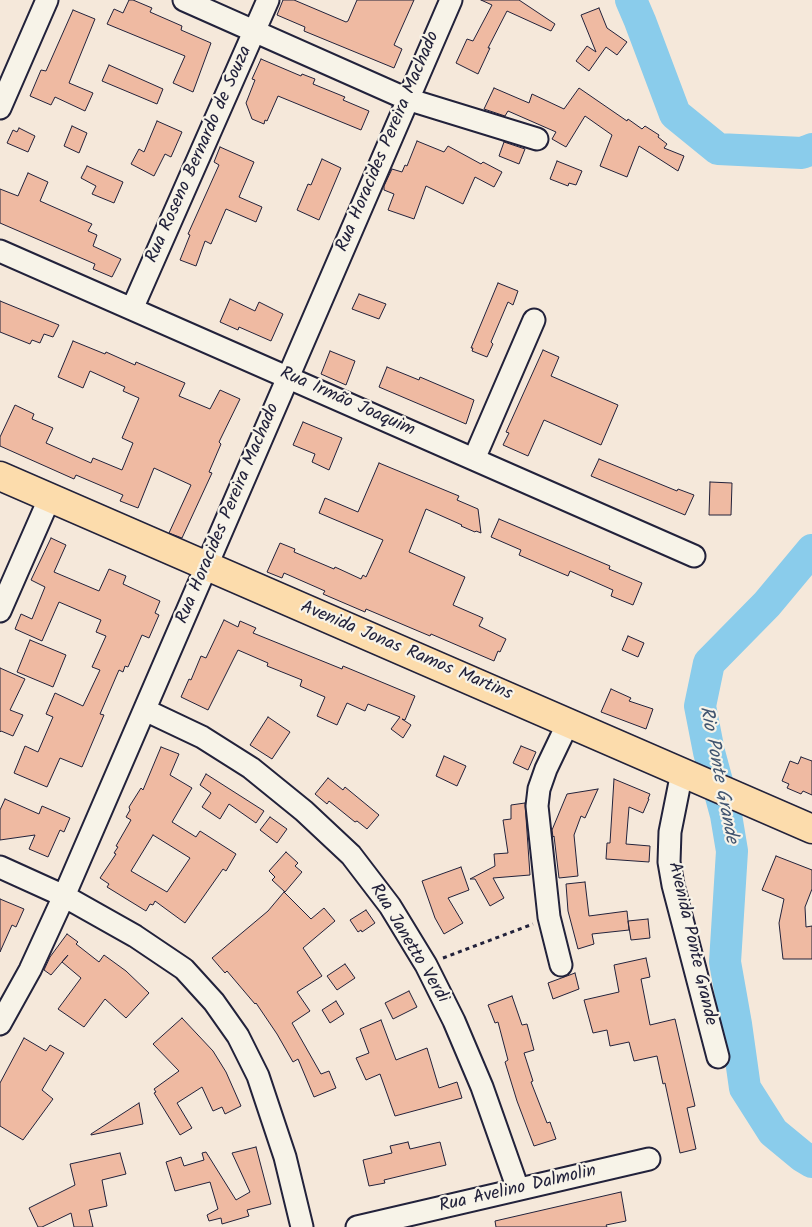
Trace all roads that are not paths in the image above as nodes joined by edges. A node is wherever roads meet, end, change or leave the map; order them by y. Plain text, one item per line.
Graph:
1 (47, 0) edge
2 (184, 0) edge
3 (268, 0) edge
4 (451, 0) edge
5 (254, 31) junction
6 (407, 99) junction
7 (0, 108) edge
8 (536, 139) dead end
9 (0, 251) edge
10 (132, 309) junction
11 (534, 320) dead end
12 (288, 378) junction
13 (474, 459) junction
14 (0, 476) edge
15 (50, 497) junction
16 (694, 556) dead end
17 (207, 566) junction
18 (0, 611) edge
19 (145, 710) junction
20 (568, 723) junction
21 (682, 772) junction
22 (812, 829) edge
23 (0, 867) edge
24 (64, 896) junction
25 (561, 965) dead end
26 (0, 1024) edge
27 (718, 1057) dead end
28 (649, 1159) dead end
29 (518, 1190) junction
30 (302, 1227) edge
31 (357, 1227) edge

1 - 7 street
2 - 5 street
3 - 5 street, Rua Roseno Bernardo de Souza
4 - 6 street, Rua Horacides Pereira Machado
5 - 6 street
5 - 10 street, Rua Roseno Bernardo de Souza
6 - 8 street
6 - 12 street, Rua Horacides Pereira Machado
9 - 10 street, Rua Irmão Joaquim
10 - 12 street, Rua Irmão Joaquim
11 - 13 street
12 - 13 street, Rua Irmão Joaquim
12 - 17 street, Rua Horacides Pereira Machado
13 - 16 street, Rua Irmão Joaquim
14 - 15 main road, Avenida Jonas Ramos Martins
15 - 17 main road, Avenida Jonas Ramos Martins
15 - 18 street
17 - 19 street, Rua Horacides Pereira Machado
17 - 20 main road, Avenida Jonas Ramos Martins
19 - 24 street, Rua Horacides Pereira Machado
19 - 29 street, Rua Janetto Verdi
20 - 21 main road, Avenida Jonas Ramos Martins
20 - 25 street
21 - 22 main road, Avenida Jonas Ramos Martins
21 - 27 street, Avenida Ponte Grande
23 - 24 street
24 - 26 street, Rua Horacides Pereira Machado
24 - 30 street
28 - 29 street, Rua Avelino Dalmolin
29 - 31 street, Rua Avelino Dalmolin

